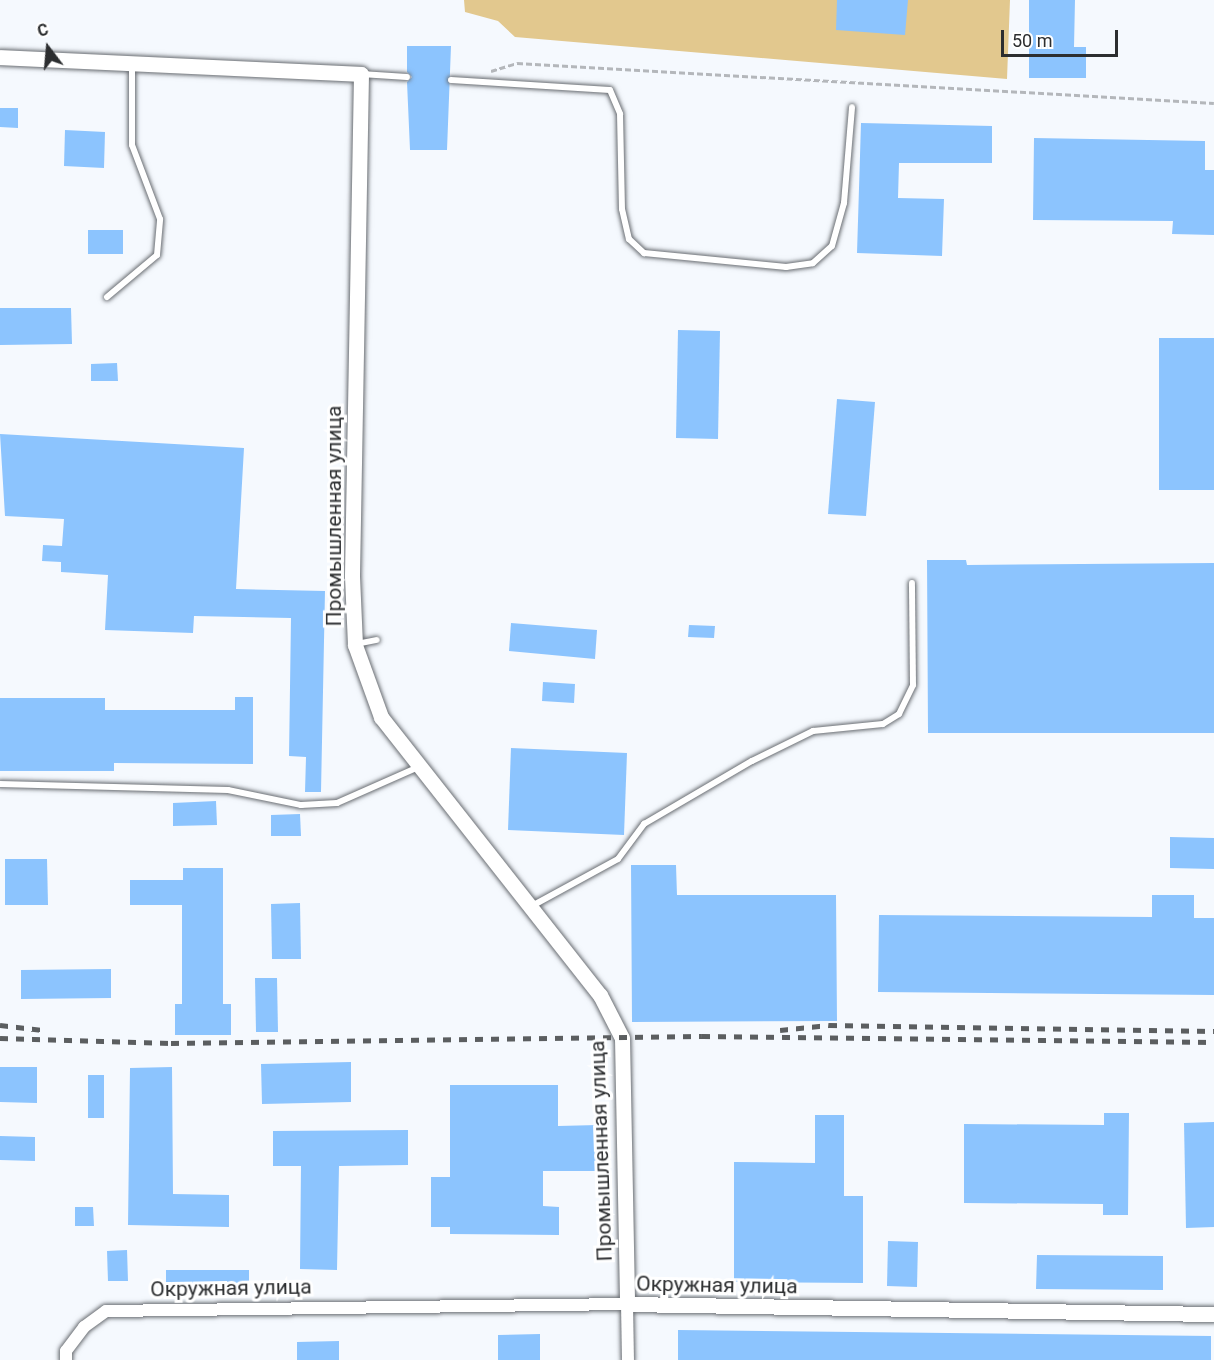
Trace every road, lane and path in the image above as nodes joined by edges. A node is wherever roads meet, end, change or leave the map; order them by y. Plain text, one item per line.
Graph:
1 (0, 57) edge
2 (132, 64) junction
3 (361, 74) junction
4 (407, 77) dead end
5 (451, 80) dead end
6 (464, 80) junction
7 (1214, 103) edge
8 (852, 108) dead end
9 (106, 297) dead end
10 (912, 583) dead end
11 (377, 640) dead end
12 (355, 645) junction
13 (416, 768) junction
14 (0, 784) edge
15 (530, 907) junction
16 (627, 1304) junction
17 (1214, 1314) edge
18 (66, 1360) edge
19 (628, 1360) edge

1 - 2 street
2 - 3 street
2 - 9 lane
3 - 4 lane
3 - 12 street, Промышленная улица
5 - 6 lane
6 - 7 path
6 - 8 lane
10 - 15 lane
11 - 12 lane
12 - 13 street, Промышленная улица
13 - 14 lane
13 - 15 street, Промышленная улица
15 - 16 street, Промышленная улица
16 - 17 street, Окружная улица
16 - 18 street, Окружная улица
16 - 19 street

